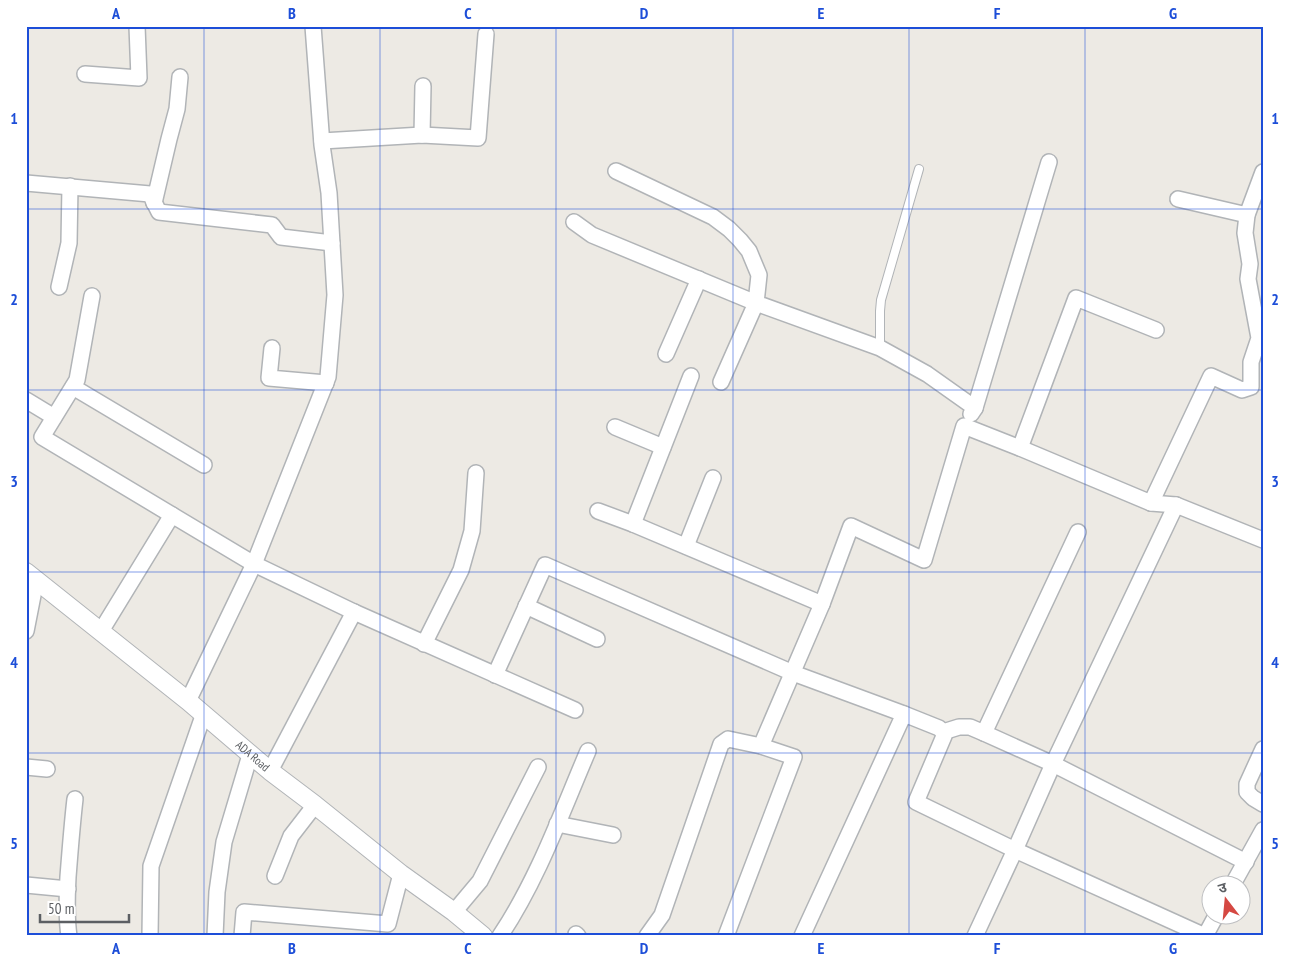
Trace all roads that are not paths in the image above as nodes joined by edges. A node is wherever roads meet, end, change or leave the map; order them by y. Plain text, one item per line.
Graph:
1 (138, 26) edge
2 (313, 26) edge
3 (486, 34) dead end
4 (85, 74) dead end
5 (180, 77) dead end
6 (423, 86) dead end
7 (422, 135) junction
8 (322, 140) junction
9 (1049, 162) dead end
10 (919, 169) dead end
11 (616, 171) dead end
12 (1261, 180) edge
13 (26, 183) edge
14 (70, 186) junction
15 (1178, 199) dead end
16 (154, 203) junction
17 (1247, 215) junction
18 (574, 222) dead end
19 (332, 243) junction
20 (698, 279) junction
21 (59, 287) dead end
22 (92, 296) dead end
23 (756, 303) junction
24 (1156, 330) dead end
25 (272, 348) dead end
26 (880, 348) junction
27 (666, 354) dead end
28 (691, 376) dead end
29 (721, 382) dead end
30 (326, 383) junction
31 (73, 387) junction
32 (1257, 389) edge
33 (26, 400) edge
34 (974, 408) junction
35 (54, 417) junction
36 (964, 426) junction
37 (615, 427) dead end
38 (663, 447) junction
39 (1020, 448) junction
40 (204, 465) dead end
41 (476, 473) dead end
42 (713, 478) dead end
43 (1151, 503) junction
44 (1176, 505) junction
45 (598, 511) dead end
46 (172, 514) junction
47 (633, 524) junction
48 (1078, 532) dead end
49 (1263, 540) edge
50 (686, 546) junction
51 (254, 564) junction
52 (31, 576) edge
53 (822, 604) junction
54 (526, 606) junction
55 (354, 612) junction
56 (26, 631) edge
57 (101, 631) junction
58 (597, 639) dead end
59 (424, 644) junction
60 (793, 673) junction
61 (495, 675) junction
62 (188, 701) junction
63 (576, 710) dead end
64 (904, 714) junction
65 (203, 716) junction
66 (942, 732) junction
67 (984, 733) junction
68 (761, 746) junction
69 (1263, 749) edge
70 (588, 751) dead end
71 (250, 755) junction
72 (1053, 764) junction
73 (26, 767) edge
74 (538, 767) dead end
75 (47, 769) dead end
76 (270, 771) junction
77 (76, 799) dead end
78 (1263, 804) edge
79 (315, 805) junction
80 (557, 824) junction
81 (613, 835) dead end
82 (1261, 838) edge
83 (1015, 850) junction
84 (1246, 862) junction
85 (401, 874) junction
86 (1239, 874) edge
87 (275, 876) dead end
88 (26, 885) edge
89 (68, 889) junction
90 (454, 912) junction
91 (1212, 924) edge
92 (69, 936) edge
93 (150, 936) edge
94 (215, 936) edge
95 (242, 936) edge
96 (483, 936) edge
97 (500, 936) edge
98 (647, 936) edge
99 (726, 936) edge
100 (802, 936) edge
101 (975, 936) edge

1 - 4 street
2 - 8 street
3 - 7 street
5 - 16 street
6 - 7 street
7 - 8 street
8 - 19 street
9 - 34 street
10 - 26 lane
11 - 23 street
12 - 17 street
13 - 14 street
14 - 16 street
14 - 21 street
15 - 17 street
16 - 19 street
17 - 32 street
18 - 20 street
19 - 30 street
20 - 23 street
20 - 27 street
22 - 31 street
23 - 26 street
23 - 29 street
24 - 39 street
25 - 30 street
26 - 34 street
28 - 38 street
30 - 51 street
31 - 35 street
31 - 40 street
32 - 43 street
33 - 35 street
34 - 36 street
35 - 46 street
36 - 39 street
36 - 53 street
37 - 38 street
38 - 47 street
39 - 43 street
41 - 59 street
42 - 50 street
43 - 44 street
44 - 49 street
44 - 72 street
45 - 47 street
46 - 51 street
46 - 57 street
47 - 50 street
48 - 67 street
50 - 53 street
51 - 55 street
51 - 62 street
52 - 56 street
52 - 57 street, ADA Road
53 - 60 street
54 - 58 street
54 - 60 street
54 - 61 street
55 - 59 street
55 - 76 street
57 - 62 street, ADA Road
59 - 61 street
60 - 64 street
60 - 68 street
61 - 63 street
62 - 65 street, ADA Road
64 - 66 street
64 - 100 street
65 - 71 street, ADA Road
65 - 93 street
66 - 67 street
66 - 83 street
67 - 72 street
68 - 98 street
68 - 99 street
69 - 78 street
70 - 80 street
71 - 76 street, ADA Road
71 - 94 street
72 - 83 street
72 - 84 street
73 - 75 street
74 - 90 street
76 - 79 street, ADA Road
77 - 89 street
79 - 85 street, ADA Road
79 - 87 street
80 - 81 street
80 - 97 street
82 - 84 street
83 - 91 street
83 - 101 street
84 - 86 street
85 - 90 street, ADA Road
85 - 95 street
88 - 89 street
89 - 92 street
90 - 96 street, ADA Road

